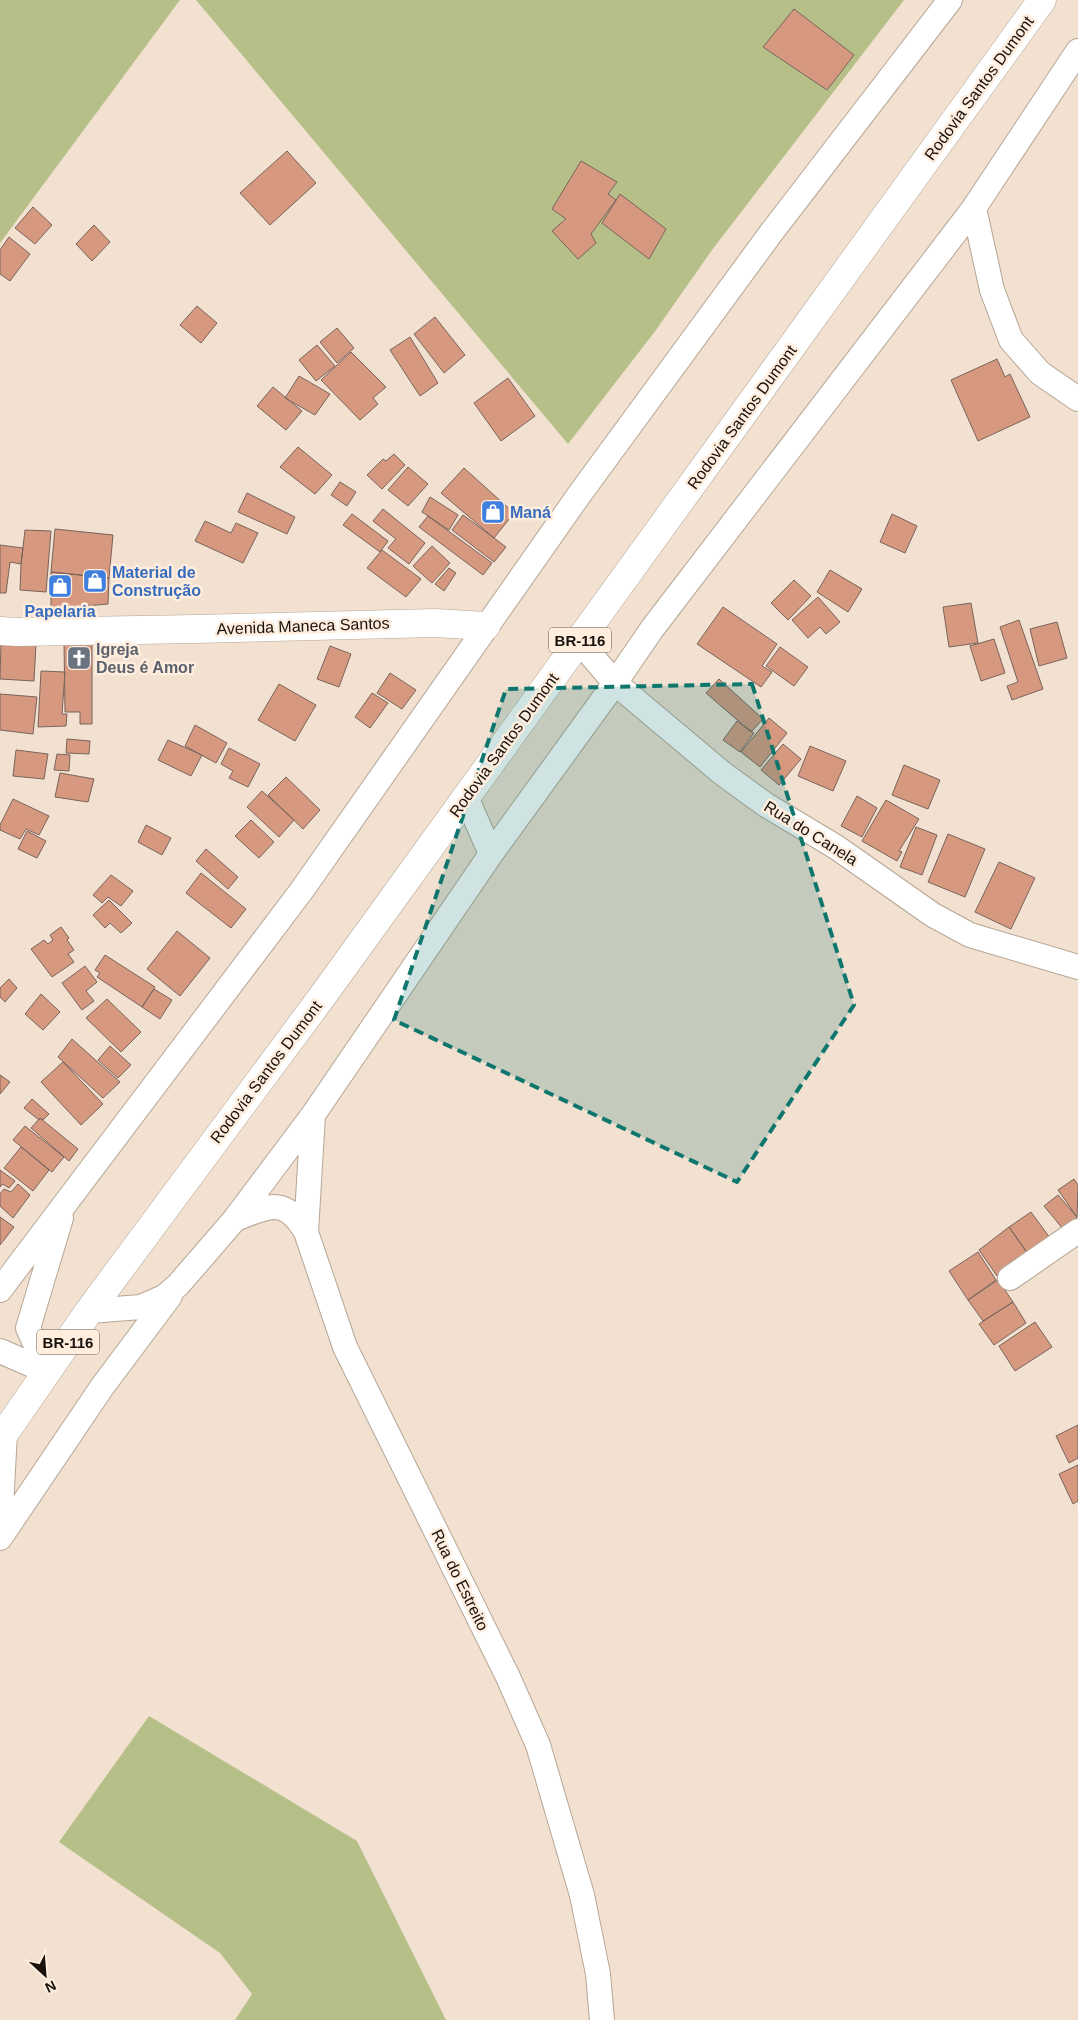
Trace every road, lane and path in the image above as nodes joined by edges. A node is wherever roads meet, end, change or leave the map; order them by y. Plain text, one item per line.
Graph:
1 (950, 0) edge
2 (1042, 0) edge
3 (1078, 51) edge
4 (974, 208) junction
5 (1078, 399) edge
6 (486, 626) junction
7 (0, 631) edge
8 (580, 641) junction
9 (615, 683) junction
10 (466, 797) junction
11 (491, 854) junction
12 (1078, 967) edge
13 (312, 1115) junction
14 (66, 1203) junction
15 (235, 1219) junction
16 (1078, 1230) edge
17 (306, 1232) junction
18 (1010, 1278) dead end
19 (178, 1285) junction
20 (0, 1290) edge
21 (89, 1311) junction
22 (0, 1351) edge
23 (48, 1372) junction
24 (3, 1436) edge
25 (0, 1527) edge
26 (0, 1538) edge
27 (602, 2020) edge

1 - 6 street
2 - 8 main road, Rodovia Santos Dumont / BR-116
3 - 4 street
4 - 5 street
4 - 9 street
6 - 7 main road, Avenida Maneca Santos
6 - 14 street
8 - 9 street, Rua do Canela
8 - 10 main road, Rodovia Santos Dumont / BR-116
9 - 11 street
9 - 12 street, Rua do Canela
10 - 11 street
10 - 21 main road, Rodovia Santos Dumont / BR-116
11 - 13 street
13 - 15 street
13 - 17 street
14 - 20 street
14 - 23 street
15 - 17 street, Rua do Estreito
15 - 19 street
16 - 18 street
17 - 27 street, Rua do Estreito
19 - 21 street
19 - 26 street
21 - 23 main road, Rodovia Santos Dumont / BR-116
22 - 23 street
23 - 24 main road, Rodovia Santos Dumont / BR-116
24 - 25 street

